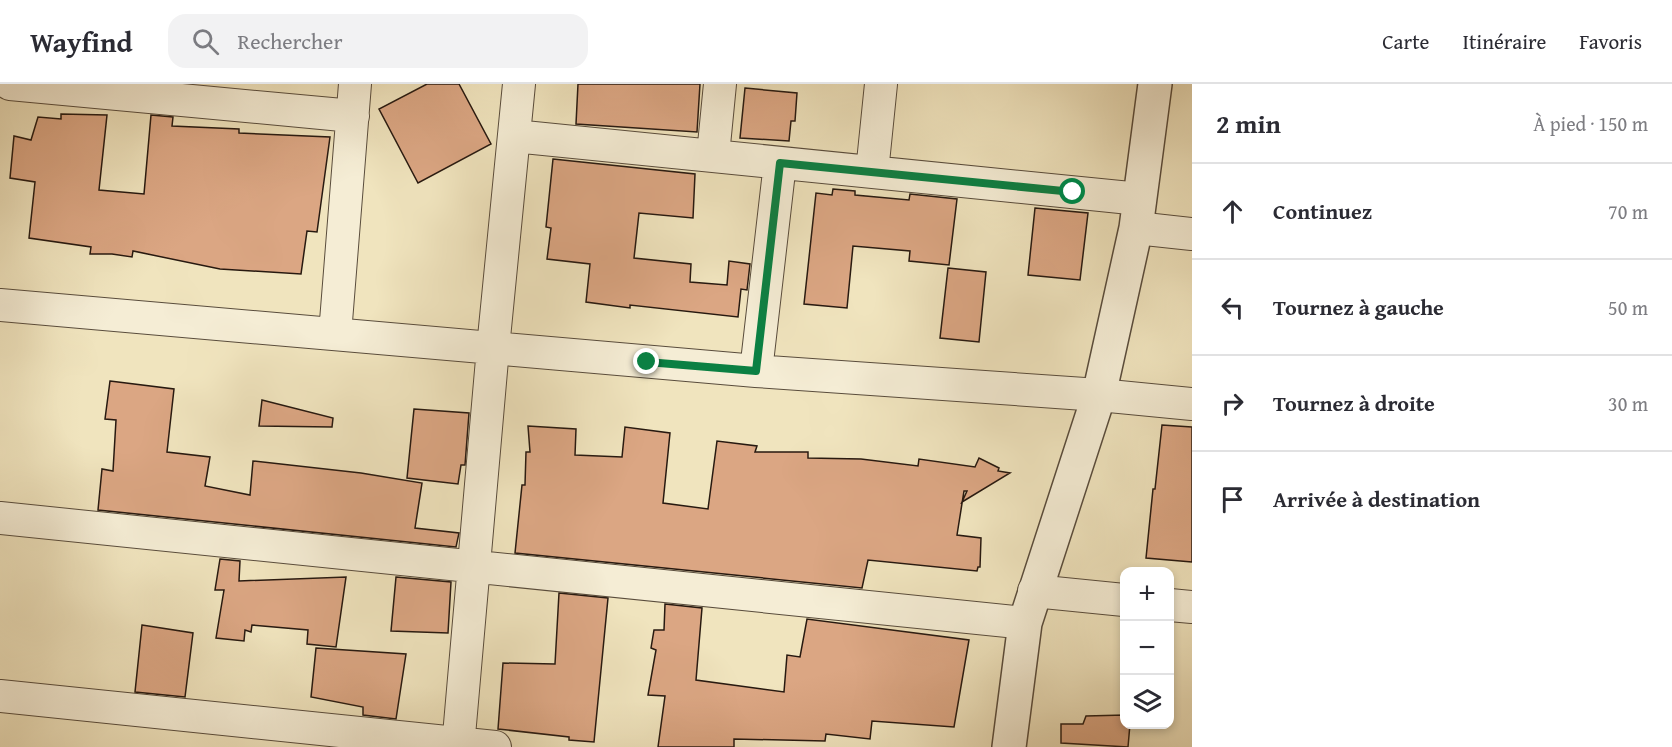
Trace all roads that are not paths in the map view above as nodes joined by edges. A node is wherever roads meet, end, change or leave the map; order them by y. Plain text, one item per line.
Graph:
1 (10, 84) edge
2 (355, 84) edge
3 (519, 84) edge
4 (720, 84) edge
5 (880, 84) edge
6 (1155, 84) edge
7 (84, 87) edge
8 (263, 96) edge
9 (353, 116) junction
10 (514, 136) junction
11 (714, 155) junction
12 (780, 163) junction
13 (872, 172) junction
14 (1138, 213) junction
15 (1192, 234) edge
16 (0, 305) edge
17 (335, 334) junction
18 (493, 348) junction
19 (756, 371) junction
20 (1099, 395) junction
21 (1192, 404) edge
22 (0, 518) edge
23 (474, 566) junction
24 (1034, 591) junction
25 (1120, 600) edge
26 (1174, 605) edge
27 (1192, 607) edge
28 (1025, 624) junction
29 (0, 696) edge
30 (458, 745) edge
31 (495, 747) edge
32 (1009, 747) edge

1 - 7 street
2 - 9 street
3 - 10 street
4 - 11 street
5 - 13 street
6 - 14 street
7 - 8 street
8 - 9 street
9 - 17 street
10 - 11 street
10 - 18 street
11 - 12 street
12 - 13 street
12 - 19 street
13 - 14 street
14 - 15 street
14 - 20 street
16 - 17 street
17 - 18 street
18 - 19 street
18 - 23 street
19 - 20 street
20 - 21 street
20 - 24 street
22 - 23 street
23 - 28 street
23 - 30 street
24 - 25 street
24 - 28 street
26 - 27 street
28 - 32 street
29 - 30 street
30 - 31 street

